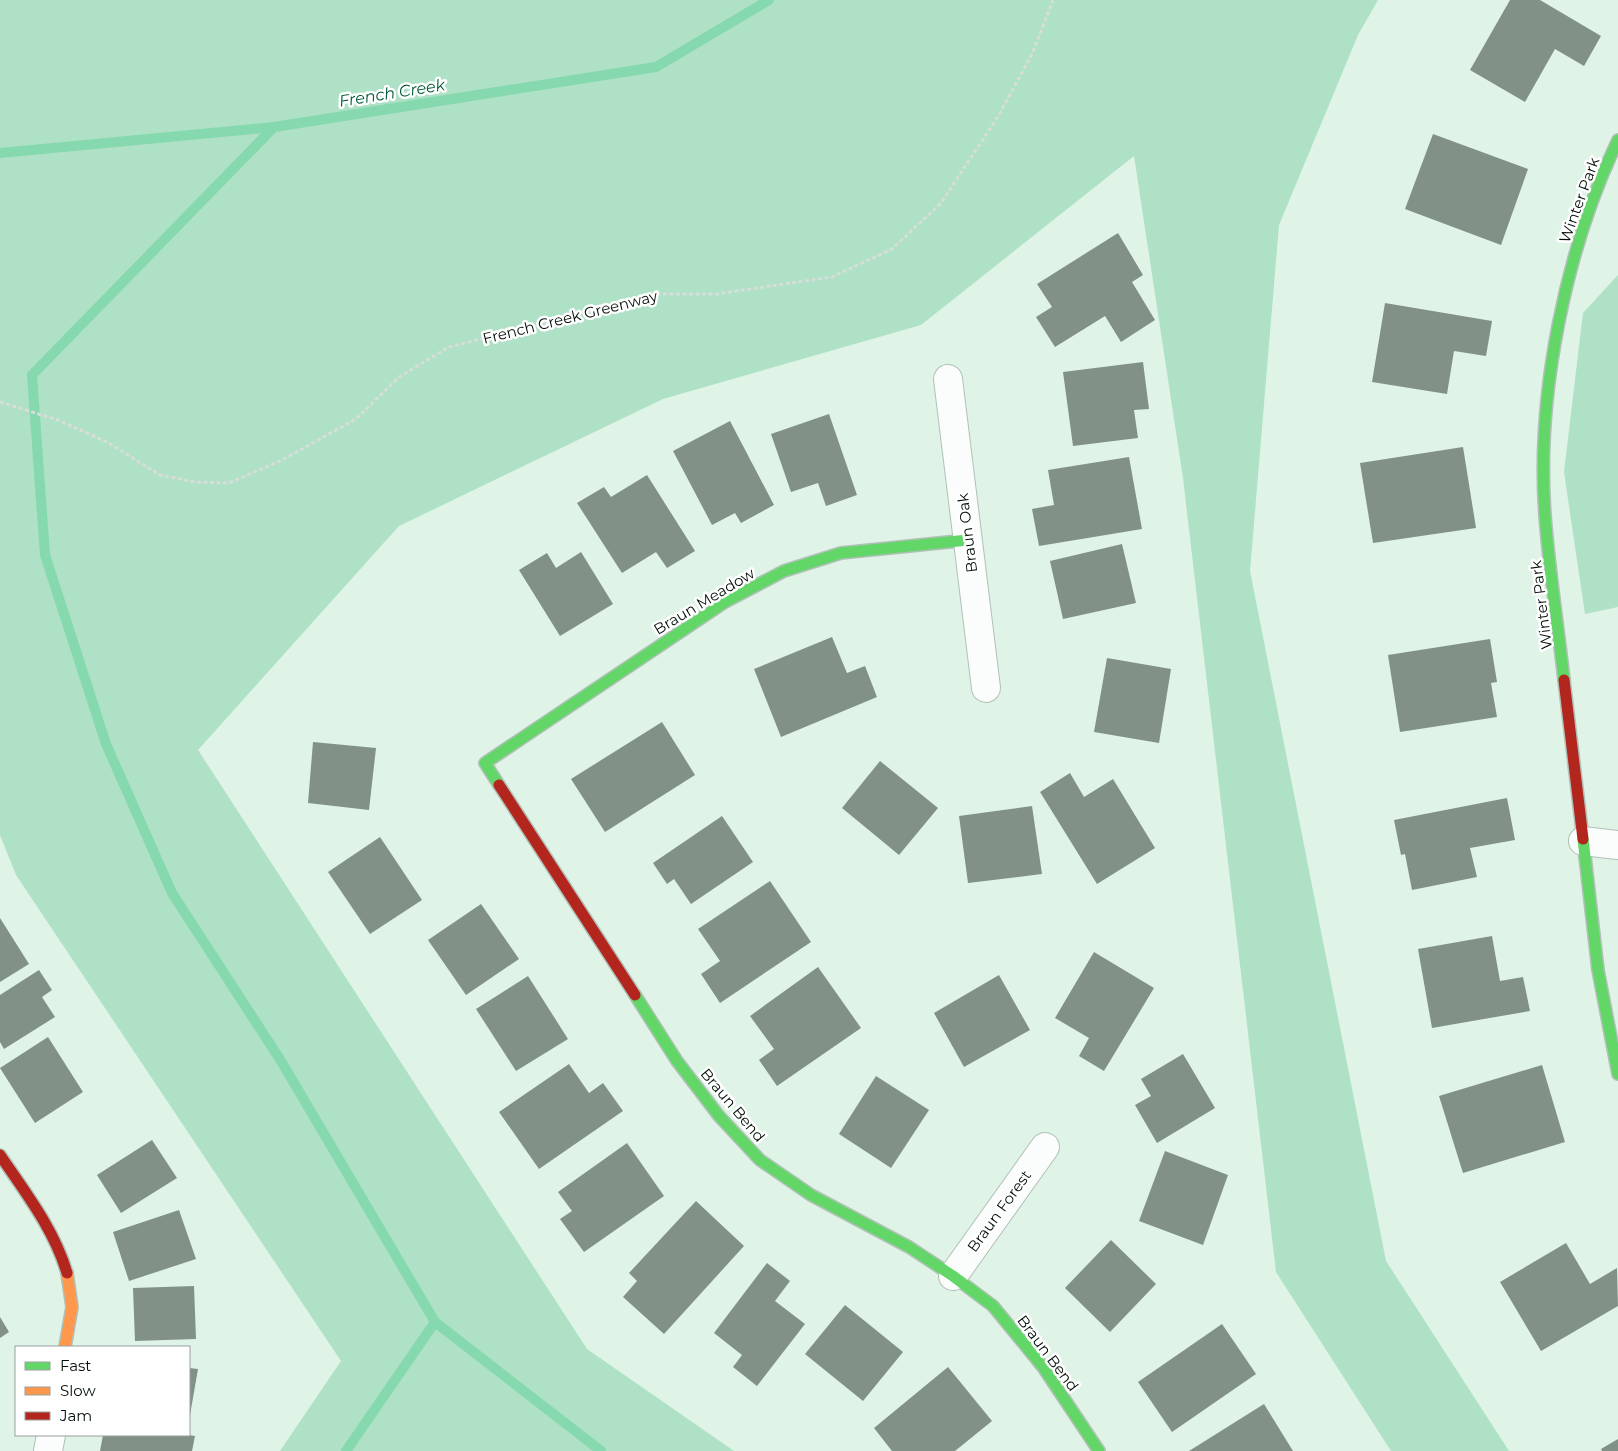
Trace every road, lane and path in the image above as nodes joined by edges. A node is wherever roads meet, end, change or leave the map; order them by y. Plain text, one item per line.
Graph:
1 (1053, 0) edge
2 (1618, 140) edge
3 (948, 379) dead end
4 (0, 402) edge
5 (968, 540) junction
6 (986, 688) dead end
7 (485, 763) joint
8 (1583, 841) junction
9 (1618, 845) edge
10 (1618, 1074) edge
11 (1045, 1147) dead end
12 (0, 1155) edge
13 (953, 1276) junction
14 (65, 1346) edge
15 (51, 1436) edge
16 (48, 1451) edge
17 (1099, 1451) edge

1 - 4 path, French Creek Greenway
2 - 8 street, Winter Park
3 - 5 street, Braun Oak
5 - 6 street, Braun Oak
5 - 7 street, Braun Meadow
7 - 13 street, Braun Bend
8 - 9 street
8 - 10 street, Winter Park
11 - 13 street, Braun Forest
12 - 14 street
13 - 17 street, Braun Bend
15 - 16 street

